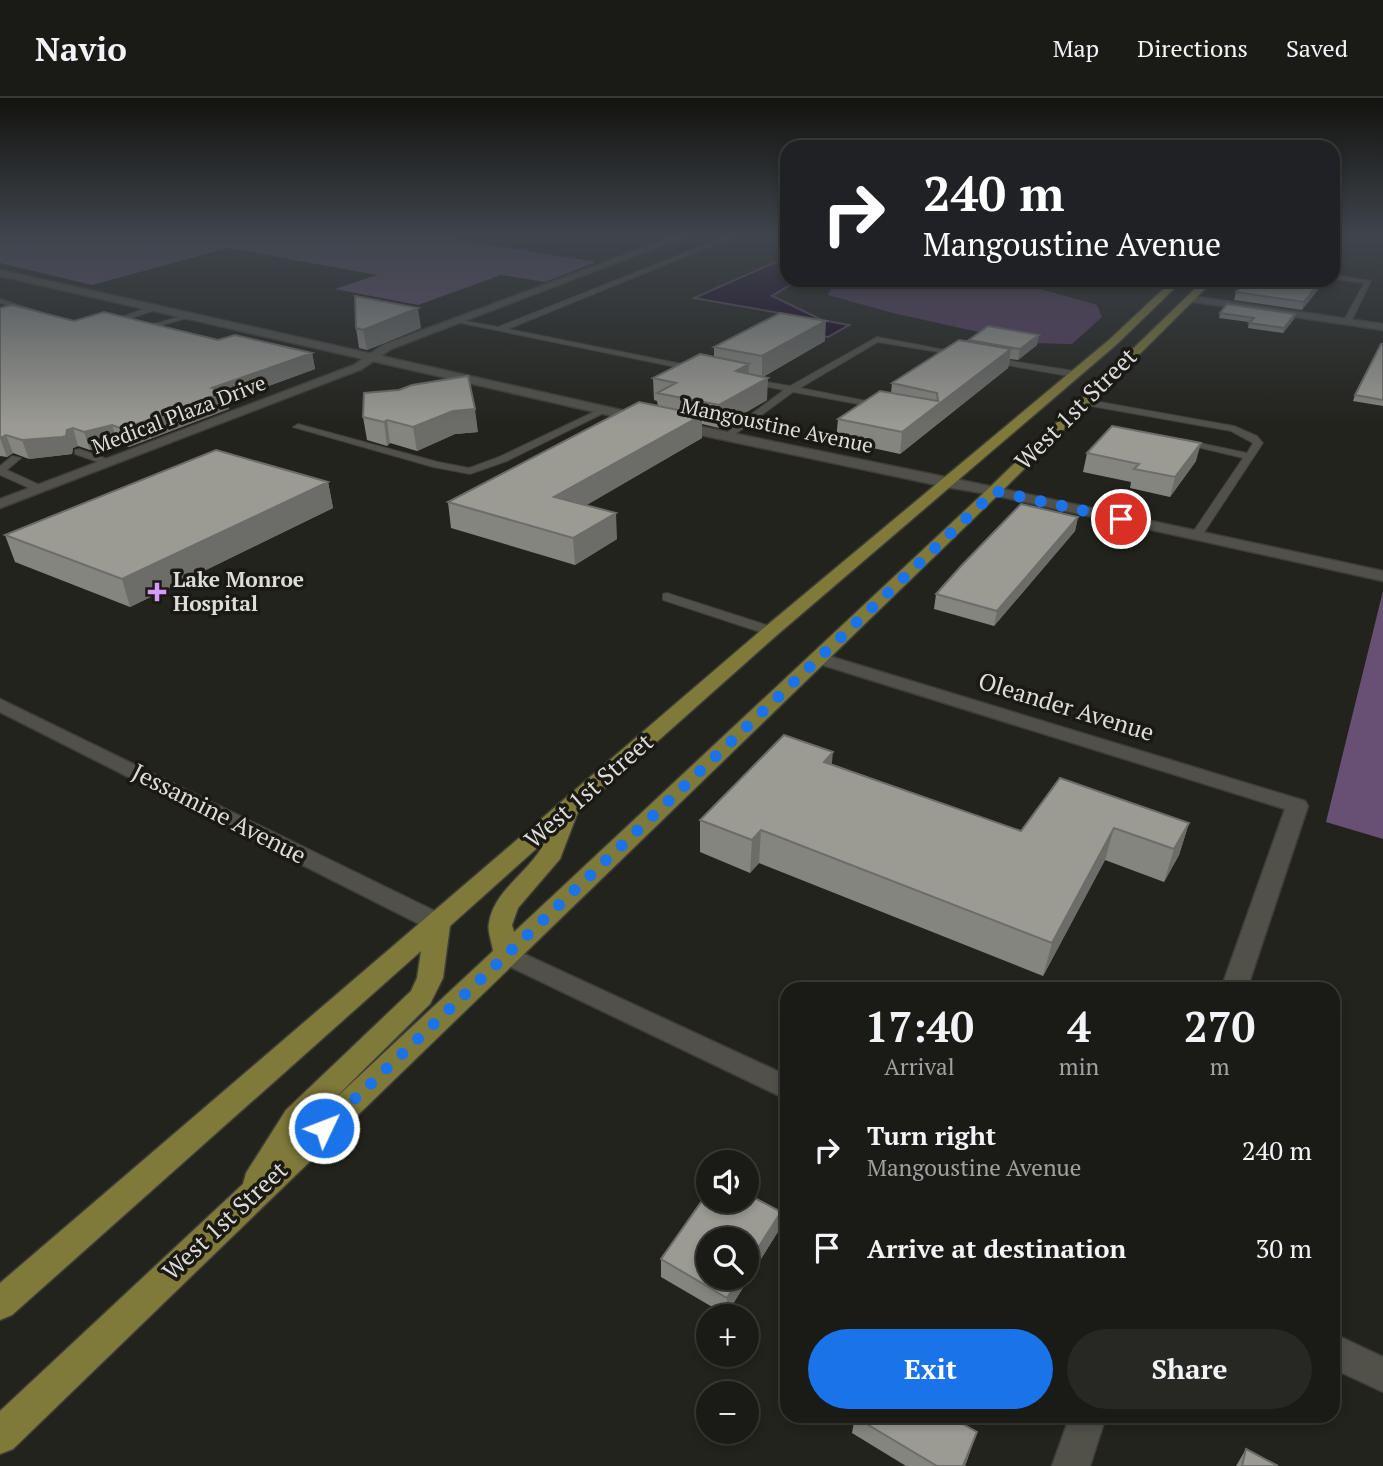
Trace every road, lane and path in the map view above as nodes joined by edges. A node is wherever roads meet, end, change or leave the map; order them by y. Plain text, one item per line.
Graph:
1 (112, 299) edge
2 (515, 299) edge
3 (576, 299) edge
4 (1157, 299) edge
5 (1191, 299) joint
6 (1359, 299) edge
7 (0, 301) edge
8 (152, 308) junction
9 (190, 316) junction
10 (51, 318) edge
11 (456, 321) junction
12 (1348, 321) junction
13 (112, 322) junction
14 (100, 323) edge
15 (1383, 327) edge
16 (499, 330) junction
17 (968, 355) edge
18 (370, 357) junction
19 (981, 358) edge
20 (710, 373) edge
21 (1074, 374) junction
22 (737, 378) edge
23 (792, 389) junction
24 (1083, 402) junction
25 (890, 409) edge
26 (605, 410) junction
27 (298, 427) dead end
28 (727, 436) junction
29 (1168, 440) edge
30 (79, 453) edge
31 (1250, 456) junction
32 (16, 458) edge
33 (109, 463) junction
34 (946, 483) junction
35 (40, 489) junction
36 (995, 491) junction
37 (0, 504) edge
38 (1197, 535) junction
39 (1383, 576) edge
40 (667, 597) dead end
41 (771, 631) junction
42 (819, 658) junction
43 (0, 705) edge
44 (570, 808) junction
45 (438, 923) junction
46 (507, 955) junction
47 (1236, 982) edge
48 (780, 1085) edge
49 (243, 1205) junction
50 (0, 1304) edge
51 (1340, 1354) edge
52 (1383, 1375) edge
53 (1086, 1423) edge
54 (0, 1436) edge
55 (1071, 1466) edge

1 - 8 street, Mangoustine Avenue
2 - 11 street, Medical Plaza Drive
3 - 16 lane
4 - 21 main road, West 1st Street
5 - 12 street
5 - 24 main road, West 1st Street
6 - 12 lane
7 - 10 lane
8 - 9 street, Mangoustine Avenue
8 - 13 lane
9 - 13 lane
9 - 18 street, Mangoustine Avenue
11 - 16 lane
11 - 18 street, Medical Plaza Drive
12 - 15 street
13 - 14 lane
16 - 20 lane
17 - 23 lane
18 - 26 street, Mangoustine Avenue
18 - 33 street, Medical Plaza Drive
19 - 21 lane
21 - 34 main road, West 1st Street
22 - 23 lane
23 - 25 lane
23 - 28 lane
24 - 31 lane
24 - 36 main road, West 1st Street
26 - 27 lane
26 - 28 street, Mangoustine Avenue
28 - 34 street, Mangoustine Avenue
29 - 31 lane
30 - 33 lane
31 - 38 lane
32 - 35 lane
33 - 35 street, Medical Plaza Drive
34 - 36 street, Mangoustine Avenue
34 - 41 main road, West 1st Street
35 - 37 street, Medical Plaza Drive
36 - 38 street, Mangoustine Avenue
36 - 42 main road, West 1st Street
38 - 39 street, Mangoustine Avenue
40 - 41 lane
41 - 44 main road, West 1st Street
42 - 46 main road, West 1st Street
42 - 47 street, Oleander Avenue
43 - 45 street, Jessamine Avenue
44 - 45 main road, West 1st Street
44 - 46 main road
45 - 49 main road
45 - 50 main road, West 1st Street
46 - 48 street
46 - 49 main road, West 1st Street
49 - 54 main road, West 1st Street
51 - 52 street
53 - 55 street

